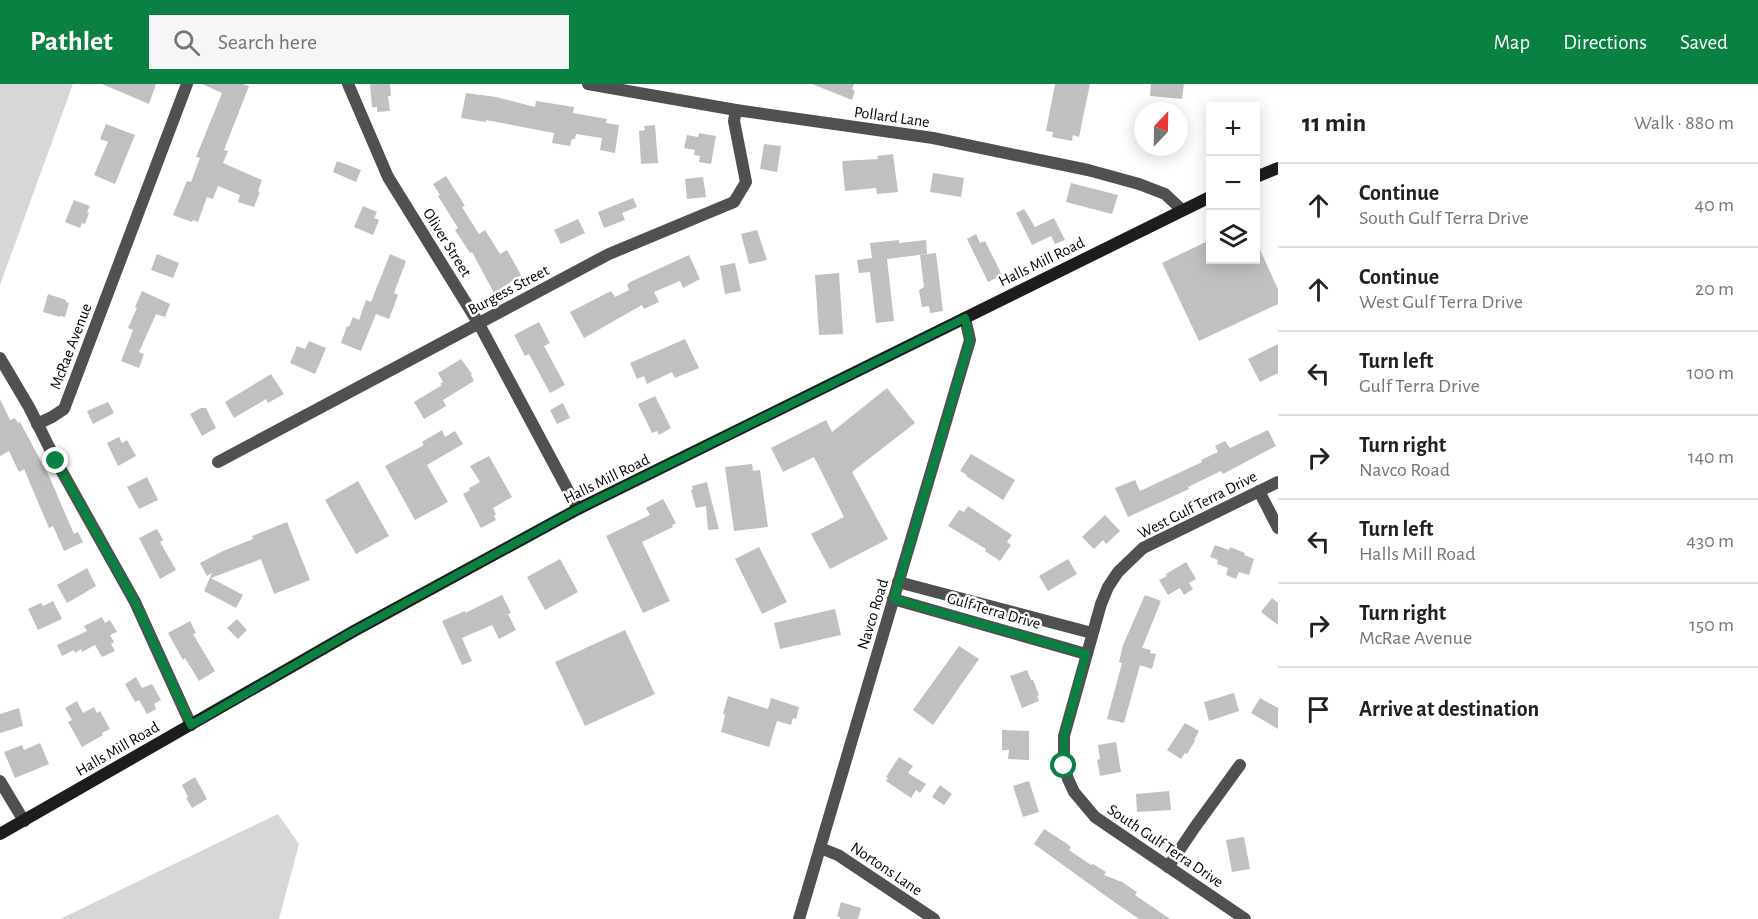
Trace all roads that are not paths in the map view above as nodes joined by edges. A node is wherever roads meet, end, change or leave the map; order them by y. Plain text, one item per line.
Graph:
1 (187, 84) edge
2 (348, 84) edge
3 (588, 84) edge
4 (736, 110) junction
5 (1278, 168) edge
6 (1260, 175) edge
7 (1206, 199) edge
8 (1182, 210) junction
9 (965, 318) junction
10 (479, 324) junction
11 (0, 358) edge
12 (37, 424) junction
13 (218, 462) dead end
14 (1278, 482) edge
15 (1259, 491) junction
16 (578, 509) junction
17 (1278, 528) edge
18 (898, 582) junction
19 (894, 599) junction
20 (1092, 633) junction
21 (1086, 654) junction
22 (1077, 687) joint
23 (191, 725) junction
24 (1240, 765) dead end
25 (0, 781) edge
26 (24, 821) junction
27 (0, 834) edge
28 (819, 848) junction
29 (1168, 867) junction
30 (799, 919) edge
31 (934, 919) edge
32 (1245, 919) edge

1 - 12 street, McRae Avenue
2 - 10 street, Oliver Street
3 - 4 street, Pollard Lane
4 - 8 street, Pollard Lane
4 - 10 street, Burgess Street
5 - 6 street
7 - 8 street, Halls Mill Road
8 - 9 street, Halls Mill Road
9 - 16 street, Halls Mill Road
9 - 18 street, Navco Road
10 - 13 street, Burgess Street
10 - 16 street, Oliver Street
11 - 12 street
12 - 23 street
14 - 15 street, West Gulf Terra Drive
15 - 17 street
15 - 20 street, West Gulf Terra Drive
16 - 23 street, Halls Mill Road
18 - 19 street, Navco Road
18 - 20 street
19 - 21 street, Gulf Terra Drive
19 - 28 street, Navco Road
20 - 21 street, West Gulf Terra Drive
21 - 22 street, West Gulf Terra Drive
22 - 29 street, South Gulf Terra Drive
23 - 26 street, Halls Mill Road
24 - 29 street
25 - 26 street
26 - 27 street, Halls Mill Road
28 - 30 street, Navco Road
28 - 31 street, Nortons Lane
29 - 32 street, South Gulf Terra Drive

